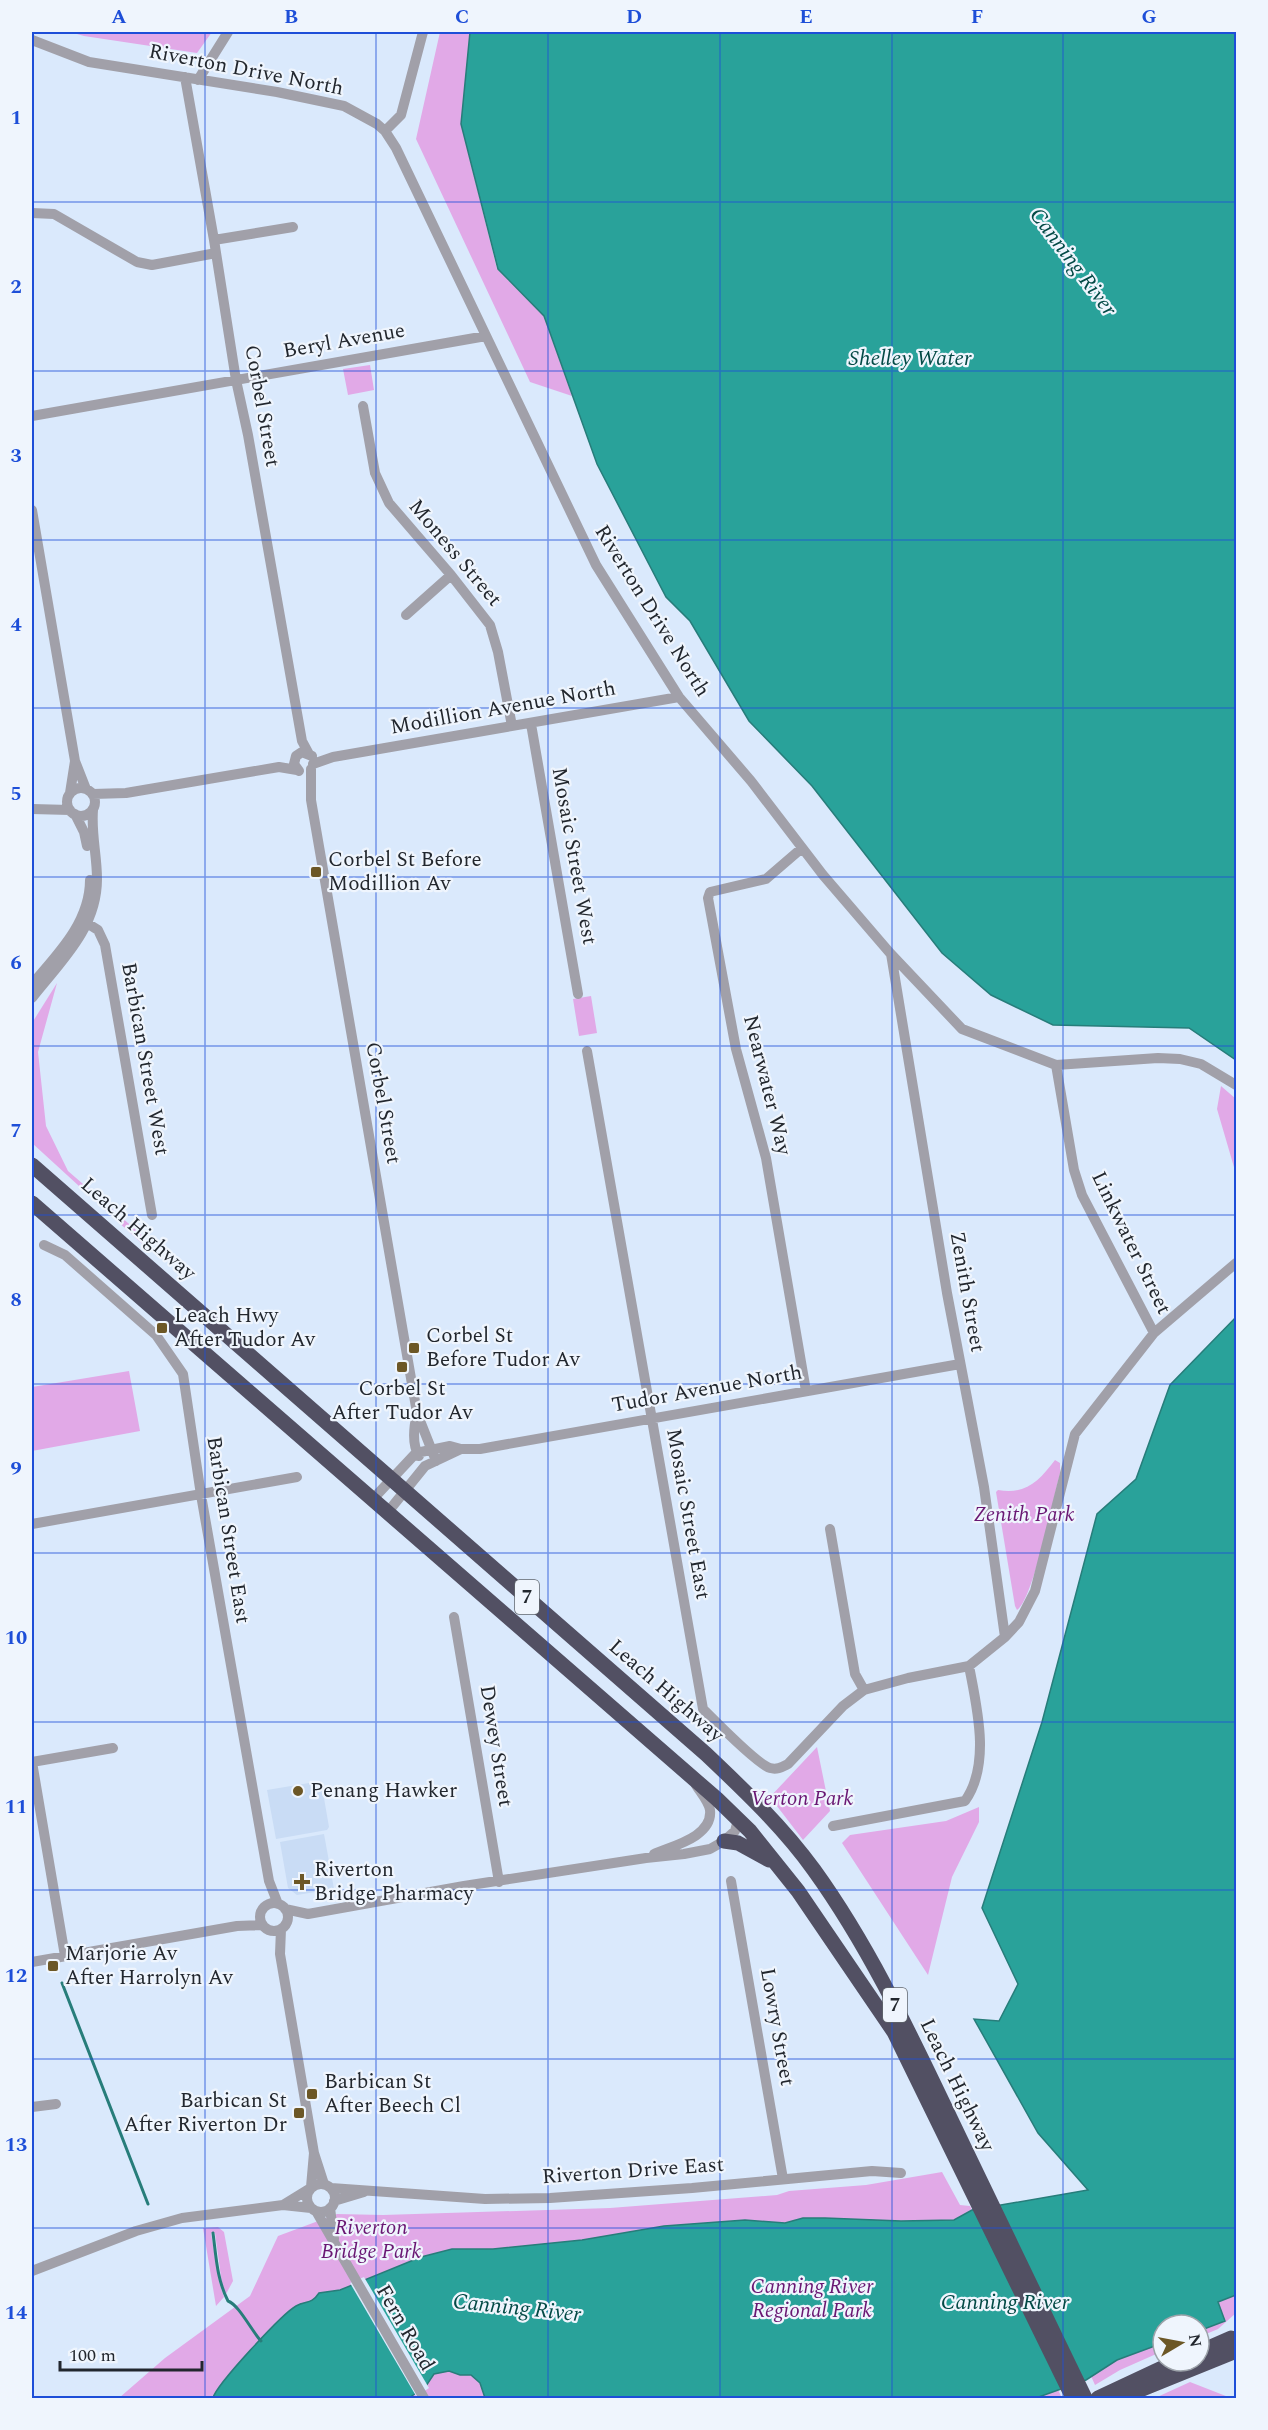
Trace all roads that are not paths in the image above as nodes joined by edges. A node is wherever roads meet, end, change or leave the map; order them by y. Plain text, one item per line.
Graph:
1 (228, 32) edge
2 (423, 32) edge
3 (32, 40) edge
4 (185, 77) junction
5 (198, 80) junction
6 (385, 131) junction
7 (32, 213) edge
8 (293, 227) dead end
9 (214, 240) junction
10 (216, 254) junction
11 (486, 336) junction
12 (236, 380) junction
13 (363, 406) dead end
14 (32, 416) edge
15 (32, 510) edge
16 (451, 575) junction
17 (406, 615) dead end
18 (679, 698) junction
19 (531, 724) junction
20 (512, 726) junction
21 (75, 761) junction
22 (304, 762) junction
23 (89, 791) junction
24 (126, 793) junction
25 (71, 804) junction
26 (94, 807) junction
27 (32, 808) edge
28 (802, 848) junction
29 (85, 921) junction
30 (890, 952) junction
31 (32, 984) edge
32 (578, 994) dead end
33 (32, 998) edge
34 (587, 1051) dead end
35 (1056, 1065) junction
36 (1236, 1085) edge
37 (32, 1165) edge
38 (32, 1203) edge
39 (152, 1215) dead end
40 (44, 1245) dead end
41 (1236, 1263) edge
42 (1154, 1333) junction
43 (960, 1364) junction
44 (806, 1391) junction
45 (417, 1413) junction
46 (651, 1419) junction
47 (433, 1448) junction
48 (461, 1449) junction
49 (416, 1453) junction
50 (431, 1463) junction
51 (297, 1478) dead end
52 (391, 1479) junction
53 (405, 1491) junction
54 (201, 1495) junction
55 (372, 1500) junction
56 (387, 1513) junction
57 (32, 1524) edge
58 (830, 1529) dead end
59 (454, 1617) dead end
60 (1005, 1637) junction
61 (969, 1666) junction
62 (864, 1690) junction
63 (113, 1748) dead end
64 (32, 1762) edge
65 (692, 1778) junction
66 (732, 1778) junction
67 (738, 1820) junction
68 (833, 1826) dead end
69 (724, 1841) junction
70 (646, 1858) junction
71 (779, 1866) junction
72 (269, 1881) junction
73 (731, 1881) dead end
74 (499, 1882) junction
75 (281, 1907) junction
76 (308, 1914) junction
77 (264, 1919) junction
78 (282, 1928) junction
79 (280, 1954) junction
80 (65, 1956) junction
81 (32, 1962) edge
82 (56, 2104) dead end
83 (32, 2108) edge
84 (959, 2151) junction
85 (314, 2153) junction
86 (901, 2174) dead end
87 (783, 2179) junction
88 (328, 2186) junction
89 (310, 2188) junction
90 (367, 2191) junction
91 (332, 2204) junction
92 (283, 2205) junction
93 (313, 2209) junction
94 (335, 2245) junction
95 (32, 2271) edge
96 (1235, 2347) edge
97 (1211, 2350) edge
98 (1151, 2373) edge
99 (423, 2397) edge
100 (1073, 2398) edge
101 (1085, 2398) edge
102 (1098, 2398) edge
103 (1120, 2398) edge

1 - 5 street
2 - 6 street
3 - 4 street, Riverton Drive North
4 - 5 street, Riverton Drive North
4 - 9 street, Corbel Street
5 - 6 street, Riverton Drive North
6 - 11 street, Riverton Drive North
7 - 10 street
8 - 9 street
9 - 10 street, Corbel Street
10 - 12 street, Corbel Street
11 - 12 street, Beryl Avenue
11 - 18 street, Riverton Drive North
12 - 14 street, Beryl Avenue
12 - 22 street, Corbel Street
13 - 16 street, Moness Street
15 - 21 street
16 - 17 street
16 - 20 street, Moness Street
18 - 19 street, Modillion Avenue North
18 - 28 street, Riverton Drive North
19 - 20 street, Modillion Avenue North
19 - 32 street, Mosaic Street West
20 - 22 street, Modillion Avenue North
21 - 23 street
21 - 25 street
22 - 24 street, Modillion Avenue North
22 - 45 street, Corbel Street
23 - 24 street, Modillion Avenue North
23 - 25 street
23 - 26 street
24 - 26 street, Modillion Avenue North
25 - 26 street
25 - 27 street
25 - 29 street
26 - 29 street
28 - 30 street, Riverton Drive North
28 - 44 street, Nearwater Way
29 - 31 street
29 - 33 street
29 - 39 street, Barbican Street West
30 - 35 street, Riverton Drive North
30 - 43 street, Zenith Street
34 - 46 street, Mosaic Street East
35 - 36 street, Riverton Drive North
35 - 42 street, Linkwater Street
37 - 52 highway, Leach Highway / 7
38 - 55 highway, Leach Highway / 7
40 - 54 street, Barbican Street East
41 - 42 street
42 - 60 street
43 - 44 street, Tudor Avenue North
43 - 60 street, Zenith Street
44 - 46 street, Tudor Avenue North
45 - 47 street, Corbel Street
45 - 49 street, Corbel Street
46 - 48 street, Tudor Avenue North
46 - 62 street, Mosaic Street East
47 - 48 street, Tudor Avenue North
47 - 49 street, Tudor Avenue North
47 - 50 street, Corbel Street
48 - 50 street, Tudor Avenue North
49 - 50 street
49 - 52 street, Tudor Avenue North
50 - 53 street, Tudor Avenue North
51 - 54 street
52 - 53 highway, Leach Highway / 7
52 - 55 street, Tudor Avenue North
53 - 56 street, Tudor Avenue North
53 - 66 highway, Leach Highway / 7
54 - 57 street
54 - 72 street, Barbican Street East
55 - 56 highway, Leach Highway / 7
56 - 65 highway, Leach Highway / 7
58 - 62 street
59 - 74 street, Dewey Street
60 - 61 street
61 - 62 street
61 - 68 street
63 - 64 street
64 - 80 street
65 - 67 highway, Leach Highway / 7
65 - 70 street
66 - 67 highway
66 - 84 highway, Leach Highway / 7
67 - 69 street
67 - 71 highway, Leach Highway / 7
69 - 70 street
69 - 71 highway
70 - 74 street
71 - 84 highway, Leach Highway / 7
72 - 75 street, Barbican Street East
72 - 77 street, Barbican Street East
73 - 87 street, Lowry Street
74 - 76 street
75 - 76 street
75 - 77 street
75 - 78 street
76 - 78 street
77 - 78 street
77 - 79 street
77 - 80 street
78 - 79 street
79 - 85 street
80 - 81 street
82 - 83 street
84 - 100 highway, Leach Highway / 7
84 - 101 highway, Leach Highway / 7
85 - 88 street
85 - 89 street
86 - 87 street, Riverton Drive East
87 - 90 street, Riverton Drive East
88 - 89 street, Riverton Drive East
88 - 90 street, Riverton Drive East
88 - 91 street
89 - 92 street, Riverton Drive East
89 - 93 street
90 - 91 street, Riverton Drive East
91 - 93 street, Riverton Drive East
91 - 94 street, Fern Road
92 - 93 street, Riverton Drive East
92 - 95 street, Riverton Drive East
93 - 94 street, Fern Road
94 - 99 street, Fern Road
96 - 97 highway
96 - 103 highway
98 - 102 highway

